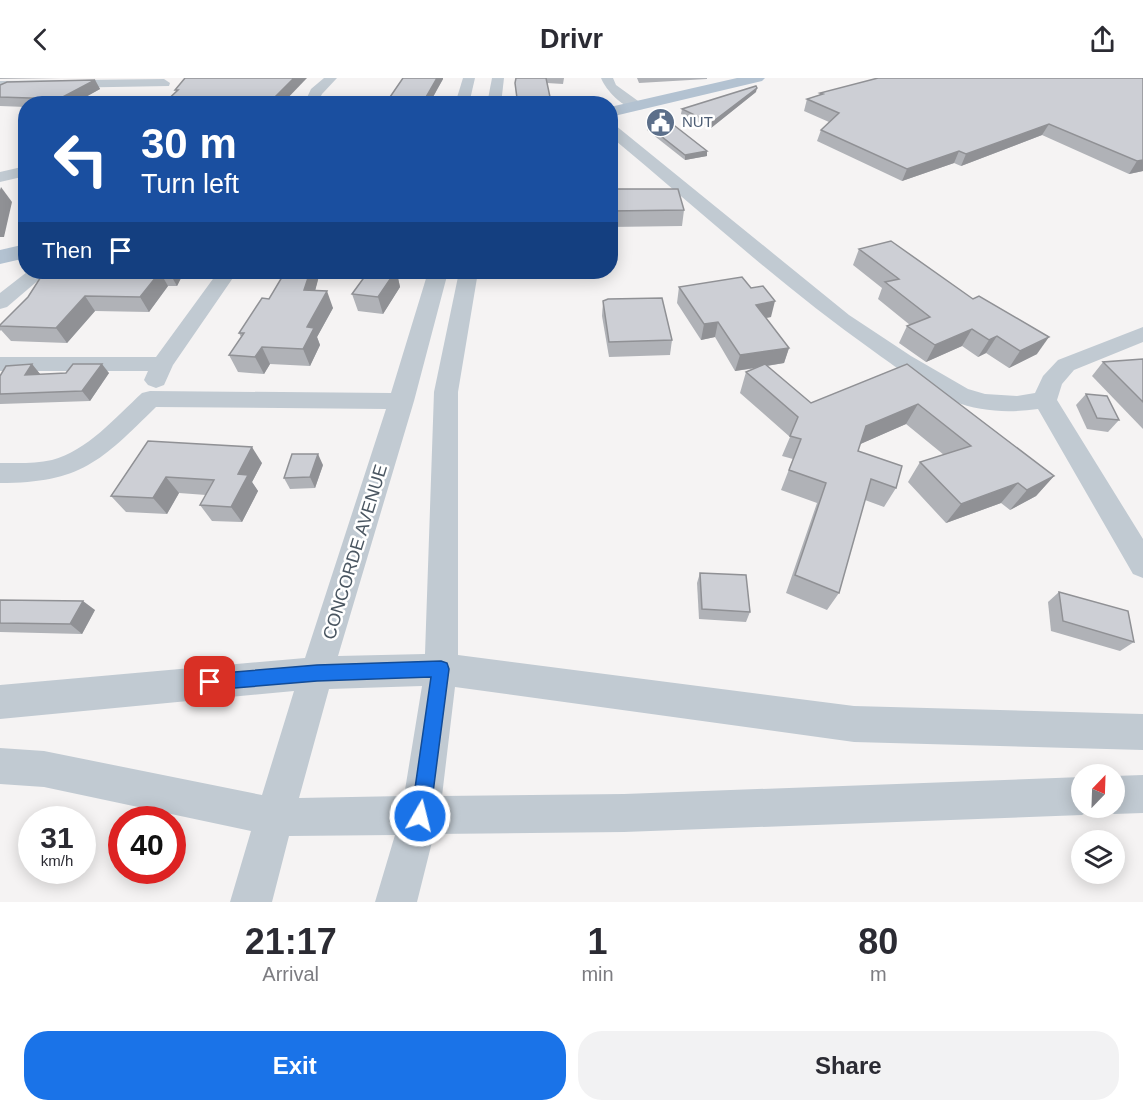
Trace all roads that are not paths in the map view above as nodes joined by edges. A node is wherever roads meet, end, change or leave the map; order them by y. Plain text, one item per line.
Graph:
1 (331, 78) edge
2 (469, 78) edge
3 (498, 78) edge
4 (607, 78) edge
5 (728, 78) edge
6 (757, 78) edge
7 (167, 80) edge
8 (59, 81) edge
9 (0, 85) edge
10 (148, 96) edge
11 (314, 96) edge
12 (464, 96) edge
13 (495, 96) edge
14 (634, 104) junction
15 (618, 105) edge
16 (618, 109) edge
17 (618, 135) edge
18 (18, 173) edge
19 (0, 177) edge
20 (18, 243) edge
21 (0, 246) edge
22 (18, 253) edge
23 (0, 257) edge
24 (29, 279) edge
25 (222, 279) edge
26 (436, 279) edge
27 (468, 279) edge
28 (0, 303) edge
29 (1143, 334) edge
30 (0, 364) edge
31 (162, 364) junction
32 (150, 399) junction
33 (1045, 400) junction
34 (402, 401) junction
35 (0, 473) edge
36 (1143, 565) edge
37 (441, 669) junction
38 (317, 673) junction
39 (0, 702) edge
40 (1143, 732) edge
41 (0, 766) edge
42 (1143, 794) edge
43 (1125, 795) edge
44 (1071, 796) edge
45 (420, 816) junction
46 (274, 818) junction
47 (251, 902) edge
48 (396, 902) edge

1 - 11 street
2 - 12 street
3 - 13 street
4 - 14 street
5 - 14 main road
6 - 14 main road
7 - 8 street
7 - 10 street
8 - 9 street
14 - 15 main road
14 - 16 main road
17 - 33 street
18 - 19 street
20 - 21 main road
22 - 23 main road
24 - 28 street
25 - 31 street
26 - 34 street, CONCORDE AVENUE
27 - 37 street
29 - 33 street
30 - 31 street
31 - 32 street
32 - 34 street
32 - 35 street
33 - 36 street
34 - 38 street, CONCORDE AVENUE
37 - 38 street
37 - 40 street
37 - 45 street
38 - 39 street
38 - 46 street, CONCORDE AVENUE
41 - 46 street
42 - 43 street
44 - 45 street
45 - 46 street
45 - 48 street
46 - 47 street, CONCORDE AVENUE

